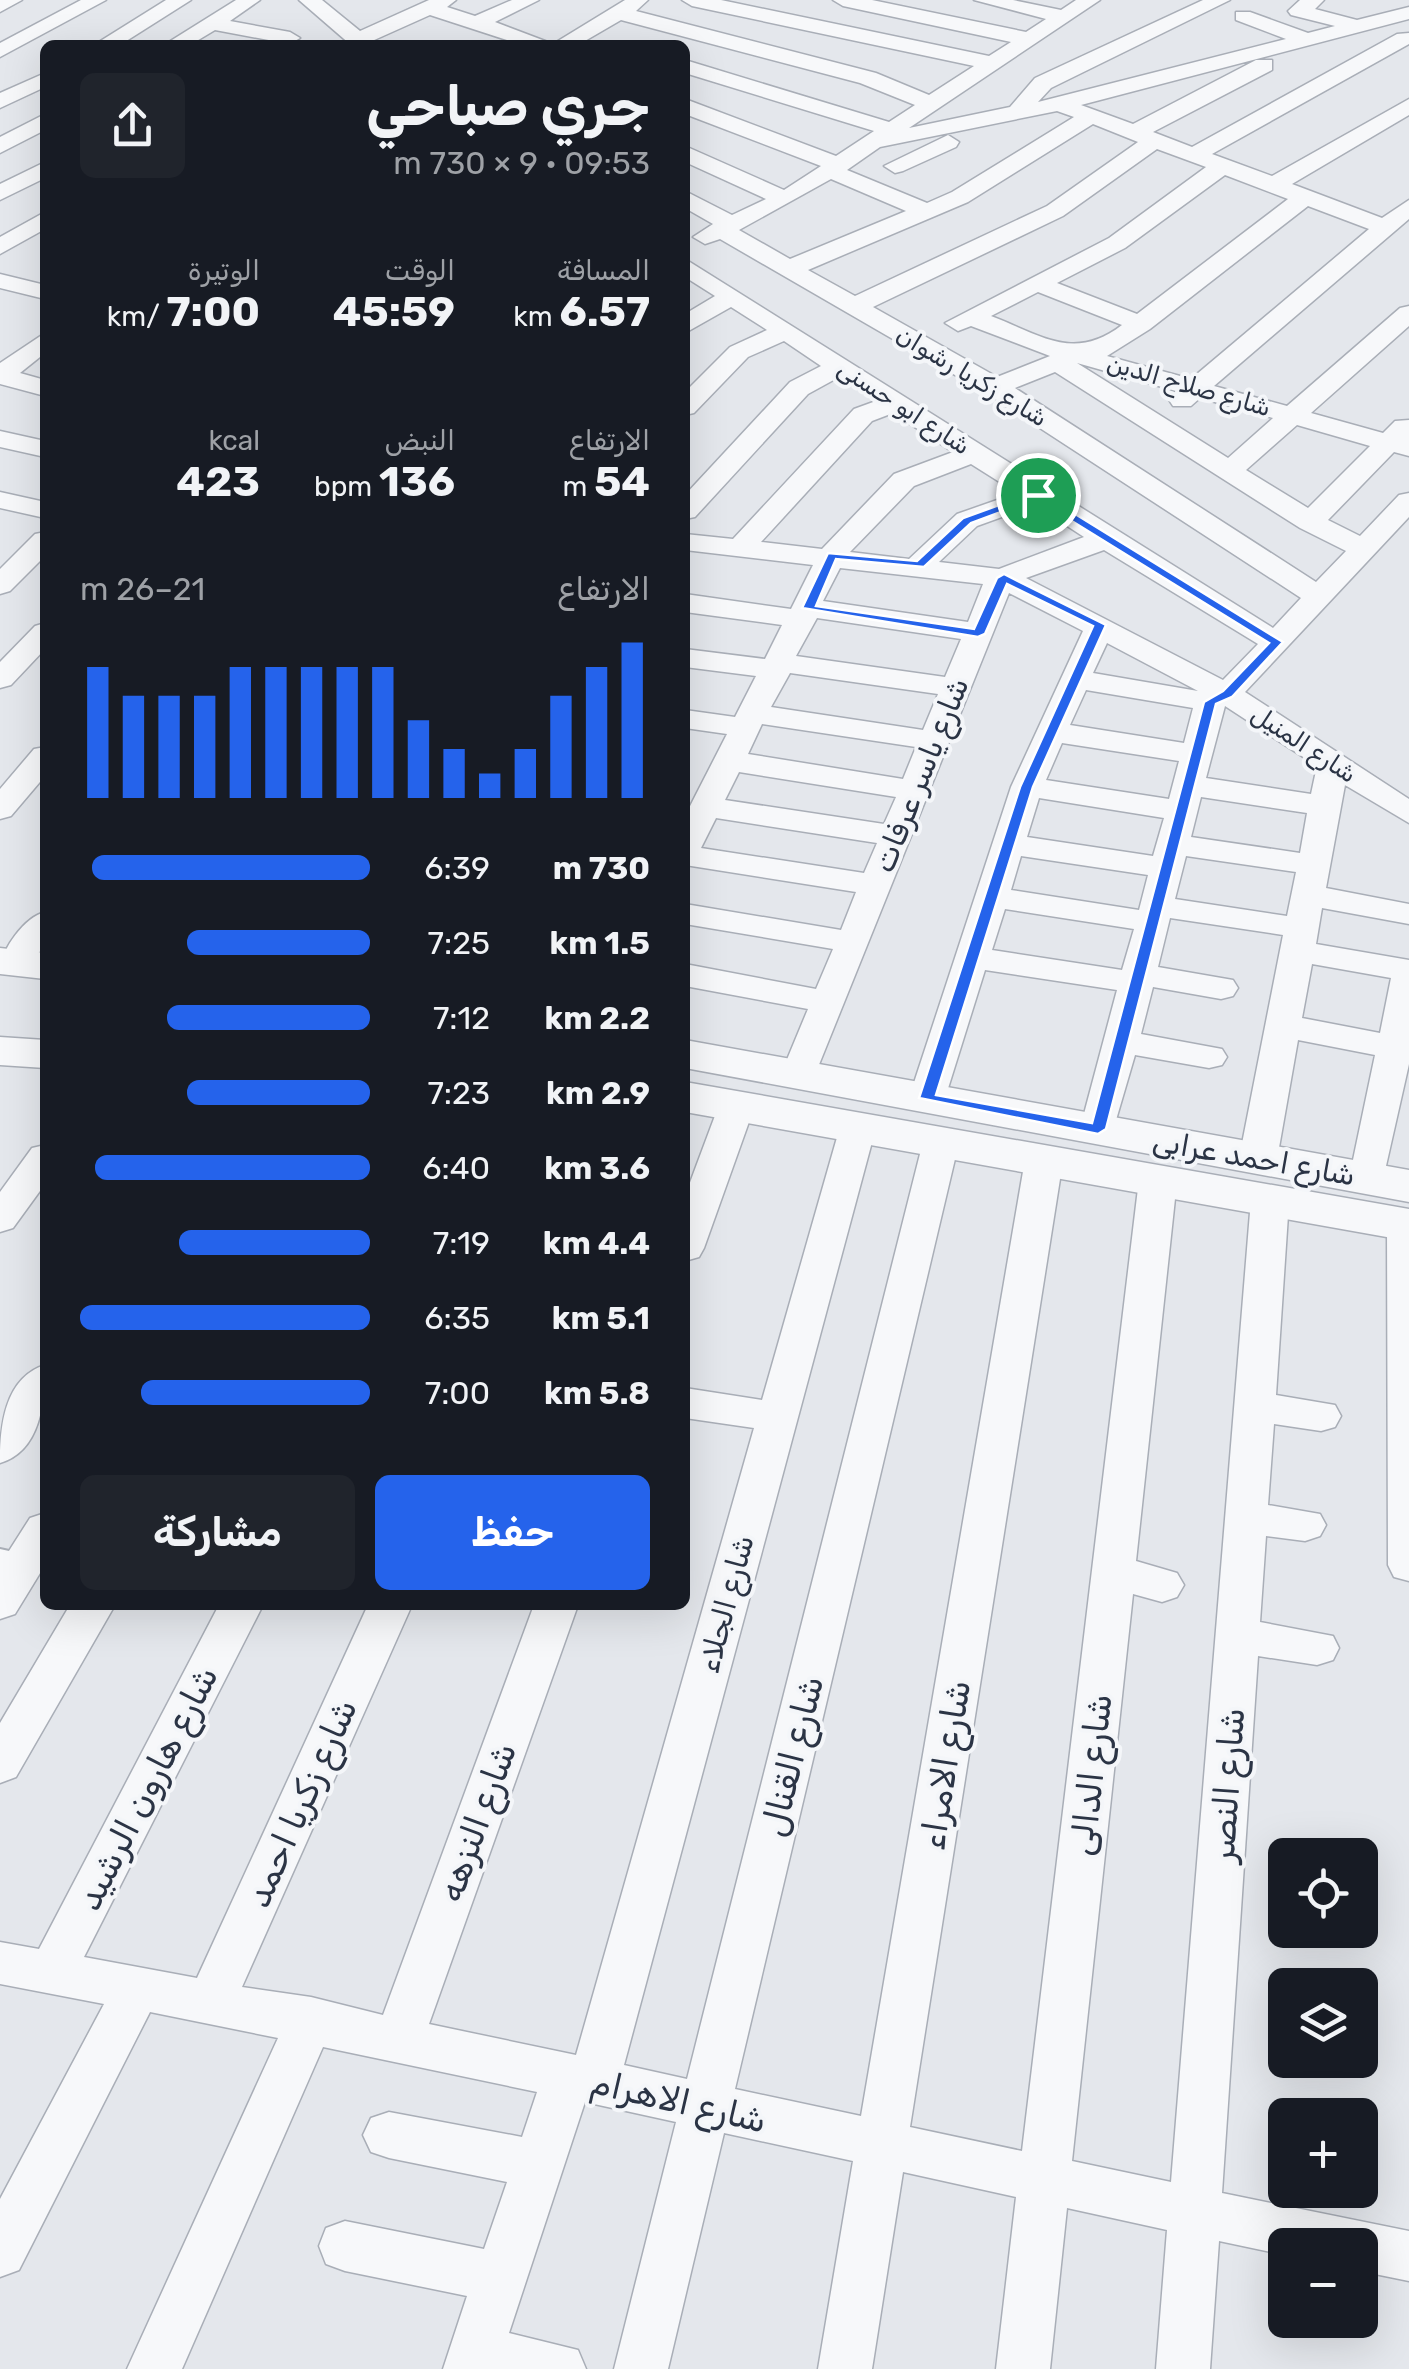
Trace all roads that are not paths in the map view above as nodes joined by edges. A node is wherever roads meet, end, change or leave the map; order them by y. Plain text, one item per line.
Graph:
1 (12, 0) edge
2 (96, 0) edge
3 (181, 0) edge
4 (250, 0) edge
5 (529, 0) edge
6 (692, 0) edge
7 (843, 0) edge
8 (984, 0) edge
9 (1090, 0) edge
10 (1176, 0) edge
11 (1314, 0) edge
12 (1208, 1) edge
13 (304, 3) edge
14 (438, 4) edge
15 (594, 4) dead end
16 (0, 6) edge
17 (628, 8) edge
18 (1409, 13) edge
19 (335, 14) junction
20 (1243, 16) dead end
21 (1123, 21) dead end
22 (210, 24) junction
23 (1359, 26) junction
24 (386, 27) junction
25 (1058, 29) junction
26 (476, 34) edge
27 (415, 36) dead end
28 (1306, 38) junction
29 (1407, 39) edge
30 (113, 40) edge
31 (183, 40) edge
32 (276, 40) edge
33 (288, 40) edge
34 (358, 40) edge
35 (366, 40) edge
36 (528, 40) edge
37 (571, 40) edge
38 (1276, 46) junction
39 (0, 50) edge
40 (996, 64) junction
41 (690, 68) edge
42 (0, 74) edge
43 (40, 83) edge
44 (40, 84) edge
45 (0, 101) edge
46 (932, 104) junction
47 (1059, 104) junction
48 (1409, 106) edge
49 (690, 108) edge
50 (1019, 110) junction
51 (1091, 116) junction
52 (40, 124) edge
53 (1368, 129) junction
54 (885, 136) junction
55 (1144, 137) junction
56 (1396, 137) dead end
57 (0, 149) edge
58 (690, 155) edge
59 (1192, 156) junction
60 (40, 166) edge
61 (895, 166) dead end
62 (1221, 167) junction
63 (835, 168) junction
64 (40, 171) edge
65 (1272, 186) junction
66 (0, 192) edge
67 (1304, 198) junction
68 (785, 199) junction
69 (690, 202) edge
70 (1409, 208) edge
71 (928, 212) junction
72 (1043, 216) junction
73 (40, 221) edge
74 (1385, 226) junction
75 (726, 227) junction
76 (690, 243) edge
77 (1117, 243) junction
78 (0, 246) edge
79 (788, 268) junction
80 (690, 269) edge
81 (0, 280) edge
82 (1036, 283) junction
83 (40, 291) edge
84 (732, 296) junction
85 (854, 306) junction
86 (690, 314) edge
87 (970, 317) junction
88 (1405, 323) edge
89 (1141, 324) junction
90 (785, 331) junction
91 (919, 343) junction
92 (40, 345) edge
93 (1066, 358) junction
94 (840, 366) junction
95 (0, 376) edge
96 (40, 387) edge
97 (996, 387) junction
98 (1197, 387) junction
99 (690, 402) edge
100 (897, 402) junction
101 (1294, 415) junction
102 (1156, 422) junction
103 (1409, 422) edge
104 (0, 438) edge
105 (1399, 446) edge
106 (40, 448) edge
107 (974, 453) junction
108 (1230, 470) junction
109 (1038, 495) junction
110 (0, 500) edge
111 (1409, 501) edge
112 (690, 506) edge
113 (40, 509) edge
114 (1310, 522) junction
115 (1106, 539) junction
116 (742, 546) junction
117 (1365, 550) junction
118 (23, 552) edge
119 (690, 552) edge
120 (832, 555) junction
121 (920, 565) junction
122 (1004, 578) junction
123 (0, 585) edge
124 (1318, 596) junction
125 (690, 603) edge
126 (806, 614) junction
127 (1100, 625) junction
128 (978, 634) junction
129 (40, 637) edge
130 (1276, 642) junction
131 (690, 658) edge
132 (779, 666) junction
133 (0, 679) edge
134 (1076, 679) junction
135 (956, 688) junction
136 (1219, 698) junction
137 (690, 719) edge
138 (751, 721) junction
139 (1052, 732) junction
140 (936, 741) junction
141 (40, 762) edge
142 (1333, 763) junction
143 (1189, 783) junction
144 (709, 784) edge
145 (1026, 787) junction
146 (915, 790) junction
147 (1325, 806) junction
148 (0, 809) edge
149 (1409, 812) edge
150 (690, 836) edge
151 (897, 836) junction
152 (1009, 844) junction
153 (690, 848) edge
154 (1170, 856) junction
155 (876, 885) junction
156 (992, 897) junction
157 (1305, 910) junction
158 (1155, 914) junction
159 (1409, 914) edge
160 (690, 915) edge
161 (40, 930) edge
162 (854, 942) junction
163 (972, 957) junction
164 (20, 963) edge
165 (1409, 973) edge
166 (690, 976) edge
167 (1138, 979) junction
168 (1220, 988) dead end
169 (829, 1002) junction
170 (1283, 1026) junction
171 (1401, 1027) edge
172 (1122, 1042) junction
173 (0, 1051) edge
174 (40, 1054) edge
175 (690, 1055) edge
176 (1209, 1057) dead end
177 (799, 1074) junction
178 (1397, 1092) edge
179 (690, 1098) edge
180 (736, 1105) junction
181 (934, 1120) junction
182 (858, 1127) junction
183 (1098, 1129) junction
184 (1044, 1160) junction
185 (40, 1164) edge
186 (1158, 1180) junction
187 (1264, 1180) junction
188 (1398, 1204) edge
189 (0, 1220) edge
190 (690, 1234) edge
191 (1408, 1343) edge
192 (40, 1388) edge
193 (690, 1404) edge
194 (1254, 1407) junction
195 (1321, 1416) dead end
196 (778, 1417) junction
197 (1408, 1428) edge
198 (0, 1448) edge
199 (1247, 1518) junction
200 (1305, 1525) dead end
201 (40, 1537) edge
202 (1409, 1565) edge
203 (1114, 1572) junction
204 (1162, 1585) dead end
205 (0, 1602) edge
206 (90, 1610) edge
207 (238, 1610) edge
208 (388, 1610) edge
209 (554, 1610) edge
210 (1238, 1636) junction
211 (1317, 1648) dead end
212 (0, 1764) edge
213 (0, 1962) edge
214 (52, 1972) junction
215 (138, 1987) junction
216 (212, 2001) junction
217 (311, 2018) junction
218 (399, 2038) junction
219 (581, 2079) junction
220 (706, 2107) junction
221 (389, 2135) dead end
222 (882, 2146) junction
223 (538, 2164) junction
224 (1045, 2181) junction
225 (1195, 2212) junction
226 (1274, 2228) edge
227 (346, 2246) dead end
228 (1378, 2249) edge
229 (0, 2252) edge
230 (1409, 2256) edge
231 (500, 2278) junction
232 (473, 2361) edge
233 (154, 2369) edge
234 (559, 2369) edge
235 (641, 2369) edge
236 (845, 2369) edge
237 (1023, 2369) edge
238 (1183, 2369) edge

1 - 16 street
2 - 39 street
3 - 30 street
4 - 22 street
5 - 26 street
6 - 40 street
7 - 25 street
8 - 25 street
9 - 25 street
10 - 21 street
11 - 23 street
12 - 50 street
13 - 19 street
14 - 24 street
14 - 26 street
15 - 17 street
17 - 37 street
17 - 46 street
18 - 23 street
19 - 33 street
19 - 34 street
20 - 28 street
22 - 31 street
22 - 32 street
23 - 28 street
23 - 29 street
24 - 27 street
24 - 35 street
25 - 40 street
26 - 36 street
28 - 38 street
29 - 59 street
38 - 47 street
38 - 55 street
40 - 46 street
41 - 54 street
42 - 43 street
44 - 45 street
46 - 54 street
47 - 50 street
47 - 51 street
48 - 53 street
49 - 63 street
50 - 54 street
50 - 61 street
51 - 55 street
51 - 71 street
52 - 57 street
53 - 56 street
53 - 65 street
54 - 63 street
55 - 59 street
55 - 72 street
57 - 60 street
58 - 68 street
59 - 62 street
62 - 65 street
62 - 77 street
63 - 68 street
63 - 71 street
64 - 66 street
65 - 67 street
67 - 74 street
67 - 89 street
68 - 75 street
69 - 75 street, شارع زكريا رشوان
70 - 74 street
71 - 79 street
72 - 77 street
72 - 85 street
73 - 78 street
74 - 98 street
75 - 76 street
75 - 79 street, شارع زكريا رشوان
77 - 82 street
79 - 85 street, شارع زكريا رشوان
80 - 84 street, شارع ابو حسنى
81 - 83 street
82 - 87 street
82 - 89 street
84 - 86 street
84 - 90 street, شارع ابو حسنى
85 - 91 street, شارع زكريا رشوان
87 - 91 street
87 - 93 street, شارع صلاح الدين
88 - 101 street
89 - 93 street
90 - 94 street, شارع ابو حسنى
90 - 99 street
91 - 97 street, شارع زكريا رشوان
92 - 95 street
93 - 97 street
93 - 98 street, شارع صلاح الدين
93 - 102 street
94 - 100 street, شارع ابو حسنى
94 - 112 street
95 - 96 street
97 - 124 street, شارع زكريا رشوان
98 - 101 street, شارع صلاح الدين
98 - 102 street
100 - 107 street, شارع ابو حسنى
100 - 116 street
101 - 105 street, شارع صلاح الدين
101 - 108 street
102 - 108 street
103 - 105 street
104 - 106 street
105 - 114 street
107 - 109 street, شارع ابو حسنى
107 - 120 street
108 - 114 street
109 - 115 street, شارع ابو حسنى
109 - 121 street
110 - 113 street
111 - 117 street
114 - 117 street
115 - 122 street
115 - 130 street, شارع ابو حسنى
116 - 119 street, شارع المنيل
116 - 120 street, شارع المنيل
117 - 124 street
118 - 123 street
120 - 121 street, شارع المنيل
120 - 126 street
121 - 122 street, شارع المنيل
122 - 127 street, شارع المنيل
122 - 128 street, شارع ياسر عرفات
124 - 130 street
125 - 126 street
126 - 128 street
126 - 132 street
127 - 134 street, شارع القنال
127 - 136 street, شارع المنيل
128 - 135 street, شارع ياسر عرفات
129 - 133 street
130 - 136 street
131 - 132 street
132 - 135 street
132 - 138 street
134 - 136 street
134 - 139 street, شارع القنال
135 - 140 street, شارع ياسر عرفات
136 - 142 street, شارع المنيل
136 - 143 street
137 - 138 street
138 - 140 street
138 - 144 street
139 - 143 street
139 - 145 street, شارع القنال
140 - 146 street, شارع ياسر عرفات
141 - 148 street
142 - 147 street, شارع النصر
142 - 149 street, شارع المنيل
143 - 145 street
143 - 147 street
143 - 154 street
144 - 146 street
144 - 150 street
144 - 151 street
145 - 152 street, شارع القنال
146 - 151 street, شارع ياسر عرفات
147 - 157 street, شارع النصر
151 - 155 street, شارع ياسر عرفات
152 - 154 street
152 - 156 street, شارع القنال
153 - 155 street
154 - 157 street
154 - 158 street
155 - 162 street, شارع ياسر عرفات
156 - 158 street
156 - 163 street, شارع القنال
157 - 158 street
157 - 159 street
157 - 165 street
157 - 170 street, شارع النصر
158 - 167 street
160 - 162 street
161 - 164 street
162 - 169 street, شارع ياسر عرفات
163 - 167 street
163 - 181 street, شارع القنال
165 - 171 street
166 - 169 street
167 - 168 street
167 - 172 street
169 - 177 street, شارع ياسر عرفات
170 - 171 street
170 - 187 street, شارع النصر
171 - 178 street
172 - 176 street
172 - 183 street
173 - 174 street
175 - 177 street, شارع احمد عرابى
177 - 181 street, شارع احمد عرابى
178 - 188 street
179 - 180 street, شارع احمد عرابى
180 - 182 street, شارع احمد عرابى
180 - 190 street
181 - 182 street, شارع احمد عرابى
181 - 183 street, شارع احمد عرابى
181 - 184 street, شارع احمد عرابى
181 - 220 street, شارع القنال
182 - 196 street, شارع الجلاء
183 - 187 street, شارع احمد عرابى
184 - 186 street, شارع احمد عرابى
184 - 222 street, شارع الامراء
185 - 189 street
186 - 187 street, شارع احمد عرابى
186 - 203 street, شارع الدالى
187 - 188 street, شارع احمد عرابى
187 - 194 street, شارع النصر
188 - 191 street
191 - 197 street
192 - 198 street
193 - 196 street
194 - 195 street
194 - 199 street, شارع النصر
196 - 219 street, شارع الجلاء
197 - 202 street
199 - 200 street
199 - 210 street, شارع النصر
201 - 205 street
203 - 204 street
203 - 224 street, شارع الدالى
206 - 212 street
207 - 214 street, شارع هارون الرشيد
208 - 216 street, شارع زكريا احمد
209 - 218 street, شارع النزهه
210 - 211 street
210 - 225 street, شارع النصر
213 - 214 street, شارع الاهرام
214 - 215 street, شارع الاهرام
215 - 216 street, شارع الاهرام
215 - 229 street
216 - 217 street, شارع الاهرام
217 - 218 street, شارع الاهرام
217 - 233 street
218 - 219 street, شارع الاهرام
219 - 220 street, شارع الاهرام
219 - 223 street, شارع الجلاء
220 - 222 street, شارع الاهرام
220 - 235 street, شارع القنال
221 - 223 street
222 - 224 street, شارع الاهرام
222 - 236 street, شارع الامراء
223 - 231 street, شارع الجلاء
224 - 225 street, شارع الاهرام
224 - 237 street, شارع الدالى
225 - 226 street, شارع الاهرام
225 - 238 street, شارع النصر
227 - 231 street
228 - 230 street, شارع الاهرام
231 - 232 street, شارع الجلاء
232 - 234 street

